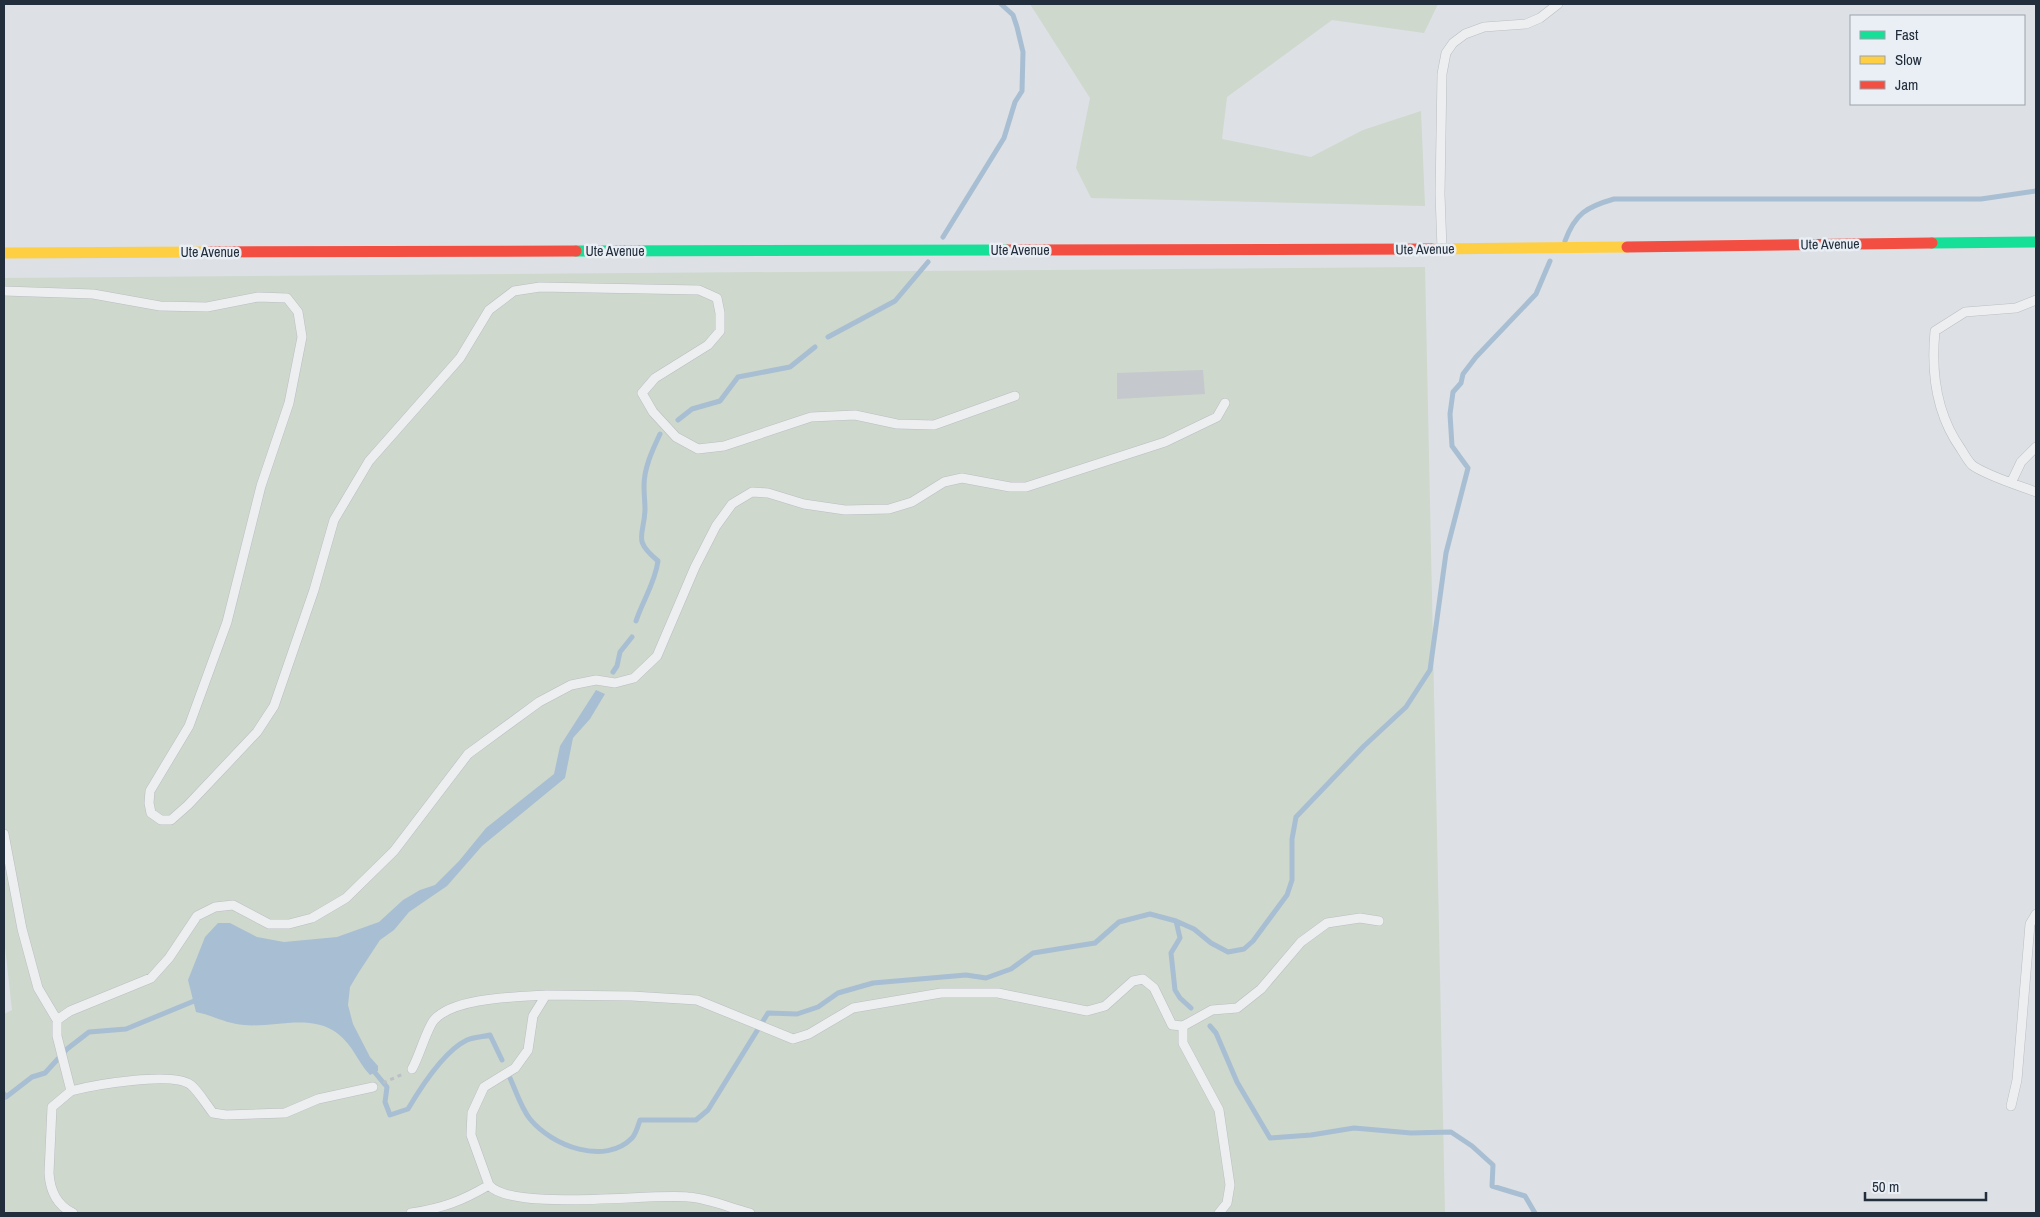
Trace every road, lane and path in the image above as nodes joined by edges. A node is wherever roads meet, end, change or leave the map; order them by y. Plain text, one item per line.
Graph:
1 (1558, 4) edge
2 (2036, 242) edge
3 (1442, 249) junction
4 (4, 253) edge
5 (4, 291) edge
6 (2036, 300) edge
7 (1015, 396) dead end
8 (1225, 403) dead end
9 (2036, 447) edge
10 (2011, 483) junction
11 (2036, 492) edge
12 (4, 834) edge
13 (2036, 914) edge
14 (1379, 921) dead end
15 (546, 995) junction
16 (57, 1020) junction
17 (1183, 1026) junction
18 (412, 1069) joint
19 (373, 1086) joint
20 (71, 1091) junction
21 (2011, 1106) dead end
22 (489, 1184) junction
23 (73, 1213) edge
24 (411, 1213) edge
25 (750, 1213) edge
26 (1219, 1213) edge

1 - 3 lane
2 - 3 main road, Ute Avenue
3 - 4 main road, Ute Avenue
5 - 7 lane
6 - 10 lane
8 - 16 lane
9 - 10 lane
10 - 11 lane
12 - 16 lane
13 - 21 lane
14 - 17 lane
15 - 17 lane
15 - 18 lane
15 - 22 lane
16 - 20 lane
17 - 26 lane
18 - 19 path
19 - 20 lane
20 - 23 lane
22 - 24 lane
22 - 25 lane

